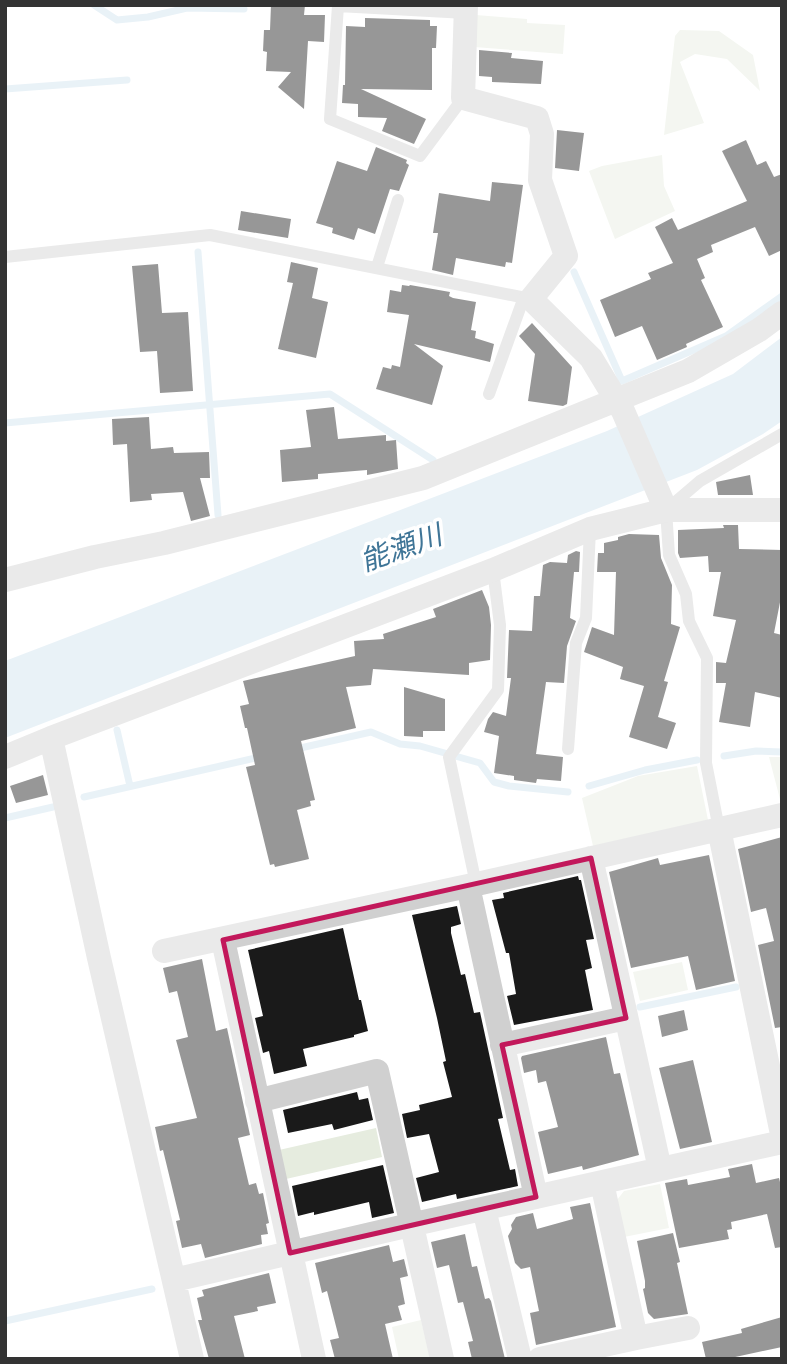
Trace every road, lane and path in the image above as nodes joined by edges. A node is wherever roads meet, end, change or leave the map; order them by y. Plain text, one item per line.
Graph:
1 (466, 9) edge
2 (463, 98) junction
3 (398, 201) dead end
4 (5, 257) edge
5 (377, 267) junction
6 (528, 298) junction
7 (782, 313) edge
8 (489, 394) dead end
9 (619, 405) junction
10 (782, 434) edge
11 (663, 504) junction
12 (782, 510) edge
13 (590, 529) junction
14 (493, 570) junction
15 (5, 580) edge
16 (51, 738) junction
17 (568, 749) dead end
18 (5, 757) edge
19 (782, 815) edge
20 (719, 829) junction
21 (591, 858) junction
22 (472, 885) junction
23 (223, 940) junction
24 (164, 951) dead end
25 (626, 1018) junction
26 (502, 1045) junction
27 (257, 1101) junction
28 (782, 1134) edge
29 (782, 1142) edge
30 (660, 1169) junction
31 (601, 1183) junction
32 (536, 1197) junction
33 (484, 1209) junction
34 (410, 1224) junction
35 (290, 1253) junction
36 (174, 1280) junction
37 (688, 1328) dead end
38 (636, 1338) junction
39 (569, 1356) edge
40 (192, 1359) edge
41 (314, 1359) edge
42 (442, 1359) edge
43 (520, 1359) edge
44 (540, 1359) edge

1 - 2 street
1 - 2 lane
2 - 6 street
3 - 5 lane
4 - 5 lane
5 - 6 lane
6 - 8 lane
6 - 9 street
7 - 9 street
9 - 11 street
9 - 15 street
10 - 11 lane
11 - 12 street
11 - 13 street
11 - 20 lane
13 - 14 street
13 - 17 lane
14 - 16 street
14 - 22 lane
16 - 18 street
16 - 36 street
19 - 20 street
20 - 21 street
20 - 28 street
21 - 22 street
21 - 25 street
22 - 23 street
22 - 26 street
23 - 24 street
23 - 27 street
25 - 26 street
25 - 30 street
26 - 32 street
27 - 34 street
27 - 35 street
29 - 30 street
30 - 31 street
31 - 32 street
31 - 38 street
32 - 33 street
33 - 34 street
33 - 43 street
34 - 35 street
34 - 42 street
35 - 36 street
35 - 41 street
36 - 40 street
37 - 38 street
38 - 39 street
39 - 44 street

